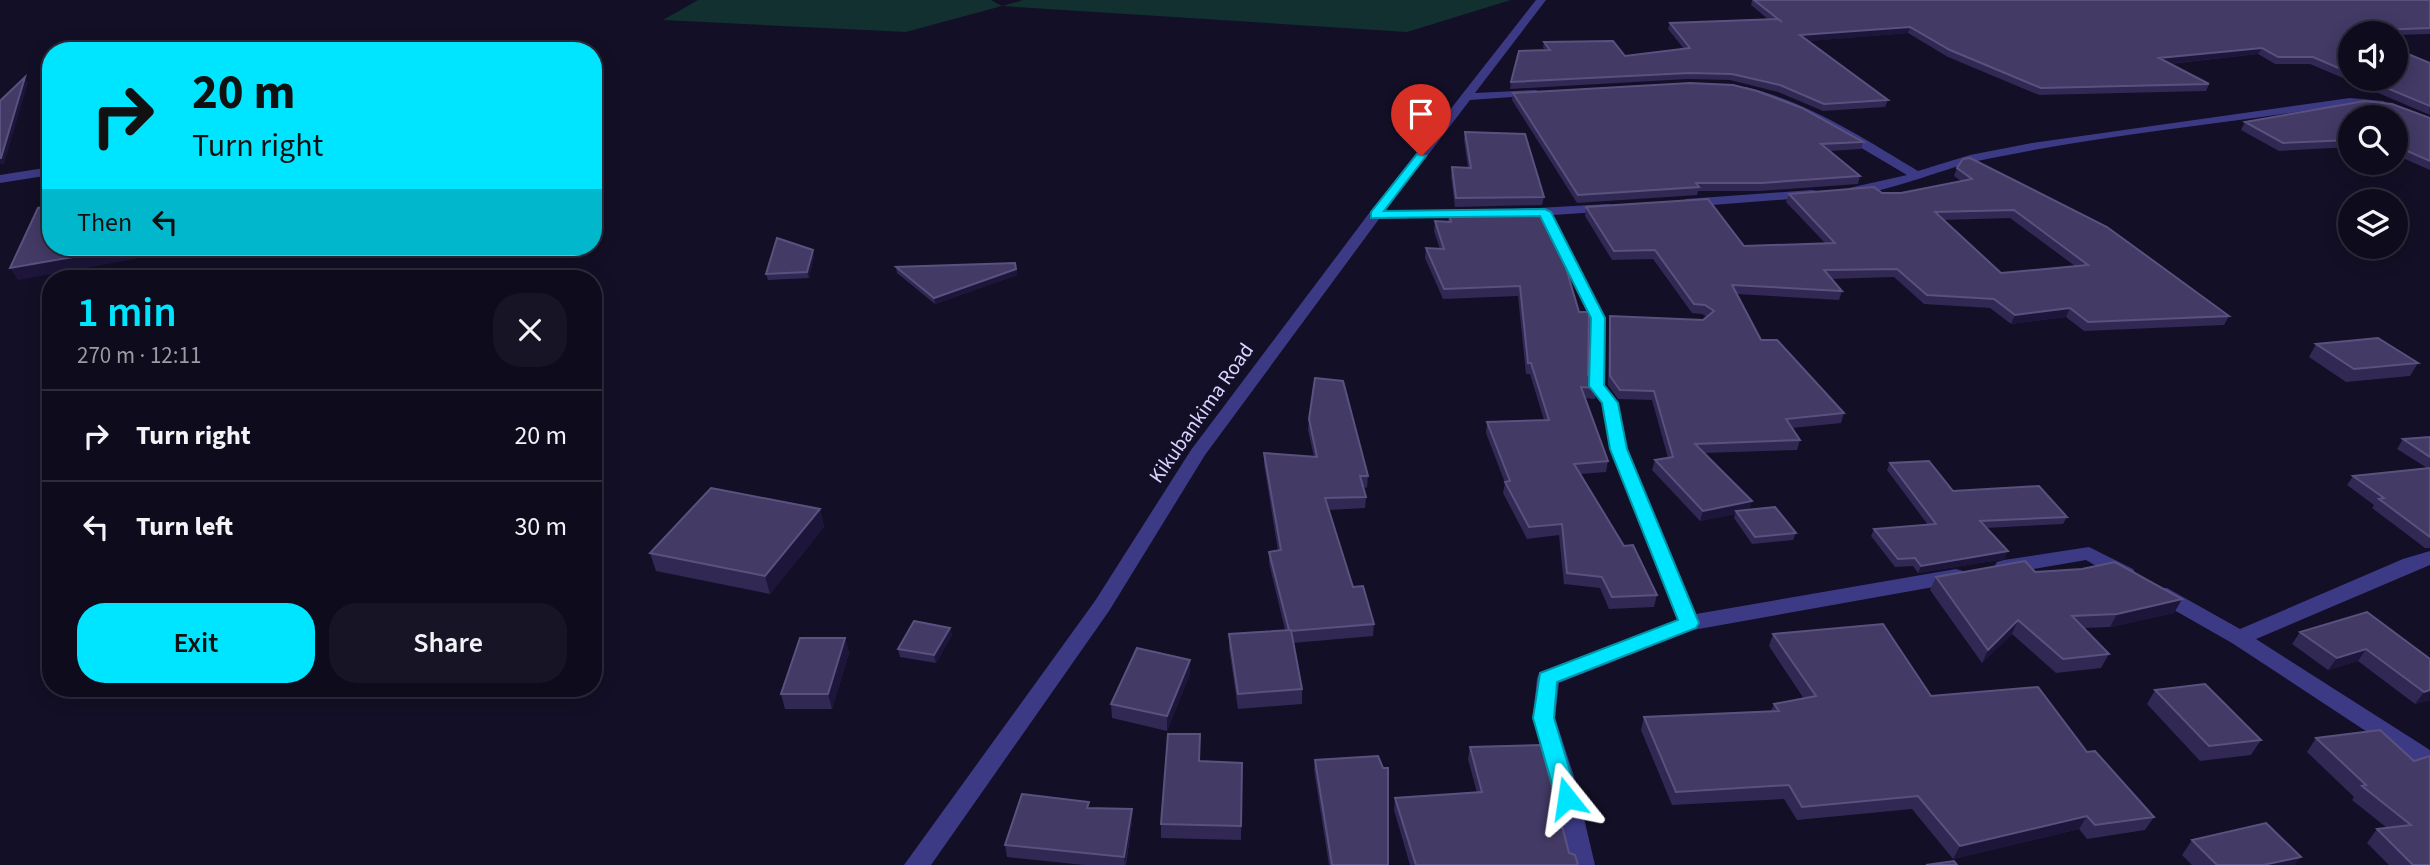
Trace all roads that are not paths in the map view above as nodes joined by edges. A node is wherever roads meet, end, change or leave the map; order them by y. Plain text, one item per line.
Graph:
1 (1541, 0) edge
2 (1730, 86) edge
3 (1550, 92) edge
4 (1466, 97) junction
5 (2391, 105) edge
6 (42, 172) edge
7 (1917, 176) junction
8 (0, 179) edge
9 (1672, 204) edge
10 (1617, 207) edge
11 (1545, 212) junction
12 (1375, 215) junction
13 (2430, 558) edge
14 (1689, 623) junction
15 (2239, 638) junction
16 (2430, 762) edge
17 (917, 865) edge
18 (1582, 865) edge

1 - 4 street, Kikubankima Road
2 - 7 street
3 - 4 street
4 - 12 street, Kikubankima Road
5 - 7 street
6 - 8 street
7 - 9 street
10 - 11 street
11 - 12 street
11 - 14 street
12 - 17 street, Kikubankima Road
13 - 15 street
14 - 15 street
14 - 18 street
15 - 16 street

